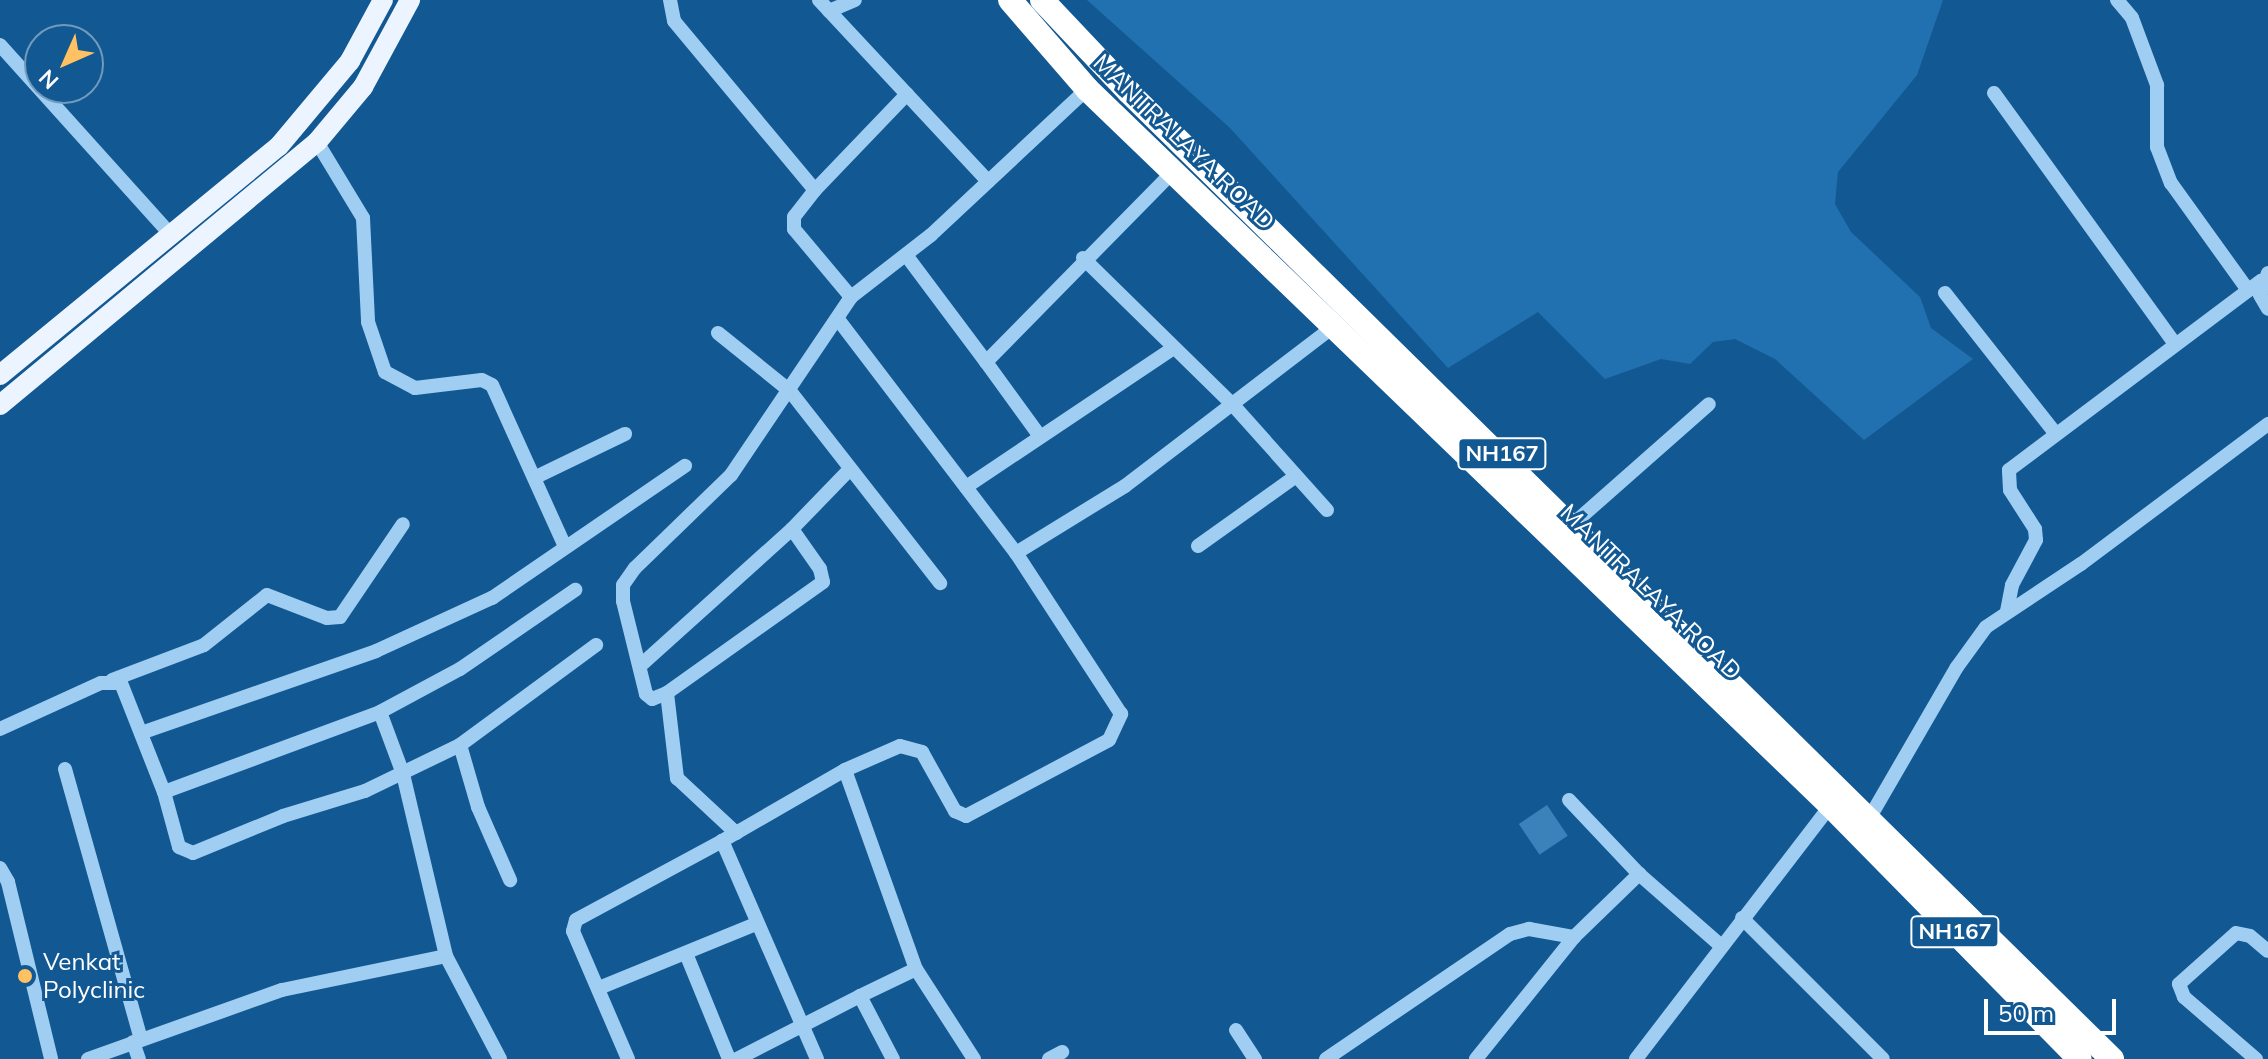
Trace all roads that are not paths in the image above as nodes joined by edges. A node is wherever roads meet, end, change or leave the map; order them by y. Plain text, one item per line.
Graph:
1 (383, 0) edge
2 (410, 0) edge
3 (670, 0) edge
4 (855, 0) edge
5 (1010, 0) edge
6 (1042, 0) edge
7 (2117, 0) edge
8 (824, 5) edge
9 (0, 45) edge
10 (1087, 89) junction
11 (1994, 93) dead end
12 (907, 94) junction
13 (317, 142) junction
14 (1174, 171) junction
15 (988, 181) junction
16 (815, 190) junction
17 (171, 235) junction
18 (906, 255) junction
19 (1083, 258) junction
20 (2265, 277) edge
21 (2248, 290) junction
22 (1945, 293) dead end
23 (851, 297) junction
24 (2268, 309) edge
25 (837, 318) junction
26 (1334, 326) junction
27 (718, 333) dead end
28 (2175, 344) junction
29 (1174, 348) junction
30 (986, 362) junction
31 (0, 375) edge
32 (790, 391) junction
33 (1709, 404) dead end
34 (0, 405) edge
35 (1233, 405) junction
36 (2268, 424) edge
37 (2055, 433) junction
38 (625, 434) dead end
39 (1039, 435) junction
40 (685, 466) dead end
41 (850, 469) junction
42 (1296, 476) junction
43 (536, 477) junction
44 (966, 487) junction
45 (1327, 510) dead end
46 (403, 524) dead end
47 (1573, 524) junction
48 (792, 529) junction
49 (1198, 546) dead end
50 (565, 547) junction
51 (1016, 553) junction
52 (940, 583) dead end
53 (575, 590) dead end
54 (2007, 611) junction
55 (596, 645) dead end
56 (641, 665) junction
57 (112, 680) junction
58 (667, 693) junction
59 (380, 712) junction
60 (0, 729) edge
61 (141, 733) junction
62 (460, 745) junction
63 (65, 769) dead end
64 (845, 770) junction
65 (403, 774) junction
66 (164, 792) junction
67 (1836, 798) junction
68 (1569, 800) dead end
69 (1870, 817) junction
70 (736, 833) junction
71 (722, 841) junction
72 (0, 868) edge
73 (1639, 874) junction
74 (510, 880) dead end
75 (1742, 918) junction
76 (756, 924) junction
77 (1574, 937) junction
78 (1720, 945) junction
79 (2268, 951) edge
80 (446, 956) junction
81 (687, 956) junction
82 (916, 969) junction
83 (599, 988) junction
84 (860, 996) junction
85 (800, 1028) junction
86 (1236, 1030) dead end
87 (137, 1040) junction
88 (51, 1059) edge
89 (88, 1059) edge
90 (139, 1059) edge
91 (500, 1059) edge
92 (628, 1059) edge
93 (729, 1059) edge
94 (737, 1059) edge
95 (817, 1059) edge
96 (893, 1059) edge
97 (974, 1059) edge
98 (1255, 1059) edge
99 (1326, 1059) edge
100 (1476, 1059) edge
101 (1636, 1059) edge
102 (1883, 1059) edge
103 (2080, 1059) edge
104 (2112, 1059) edge
105 (2256, 1059) edge

1 - 17 main road
2 - 13 main road
3 - 16 street
4 - 8 street
5 - 10 highway, MANTRALAYA ROAD / NH167
6 - 47 highway, NH167
7 - 21 street
8 - 12 street
9 - 17 street
10 - 14 highway, MANTRALAYA ROAD / NH167
10 - 15 street
11 - 28 street
12 - 15 street
12 - 16 street
13 - 34 main road
13 - 43 street
14 - 19 street
14 - 26 highway, MANTRALAYA ROAD / NH167
15 - 18 street
16 - 23 street
17 - 31 main road
18 - 23 street
18 - 30 street
19 - 29 street
19 - 30 street
20 - 21 street
20 - 24 street
21 - 28 street
22 - 37 street
23 - 25 street
25 - 32 street
25 - 44 street
26 - 35 street
26 - 67 highway, MANTRALAYA ROAD / NH167
27 - 32 street
28 - 37 street
29 - 35 street
29 - 39 street
30 - 39 street
32 - 41 street
32 - 56 street
33 - 47 street
35 - 42 street
35 - 51 street
36 - 54 street
37 - 54 street
38 - 43 street
39 - 44 street
40 - 50 street
41 - 48 street
41 - 52 street
42 - 45 street
42 - 49 street
43 - 50 street
44 - 51 street
46 - 57 street
47 - 67 highway, NH167
48 - 56 street
48 - 58 street
50 - 61 street
51 - 64 street
53 - 59 street
54 - 69 street
55 - 62 street
56 - 58 street
57 - 60 street
57 - 61 street
58 - 70 street
59 - 65 street
59 - 66 street
61 - 66 street
62 - 65 street
62 - 74 street
63 - 87 street
64 - 70 street
64 - 82 street
65 - 66 street
65 - 80 street
67 - 69 highway, NH167
67 - 75 street
67 - 103 highway, MANTRALAYA ROAD / NH167
68 - 73 street
69 - 104 highway, NH167
70 - 71 street
71 - 76 street
71 - 83 street
72 - 88 street
73 - 77 street
73 - 78 street
75 - 78 street
75 - 102 street
76 - 81 street
76 - 85 street
77 - 99 street
77 - 100 street
78 - 101 street
79 - 105 street
80 - 87 street
80 - 91 street
81 - 83 street
81 - 93 street
82 - 84 street
82 - 97 street
83 - 92 street
84 - 85 street
84 - 96 street
85 - 94 street
85 - 95 street
86 - 98 street
87 - 89 street
87 - 90 street

